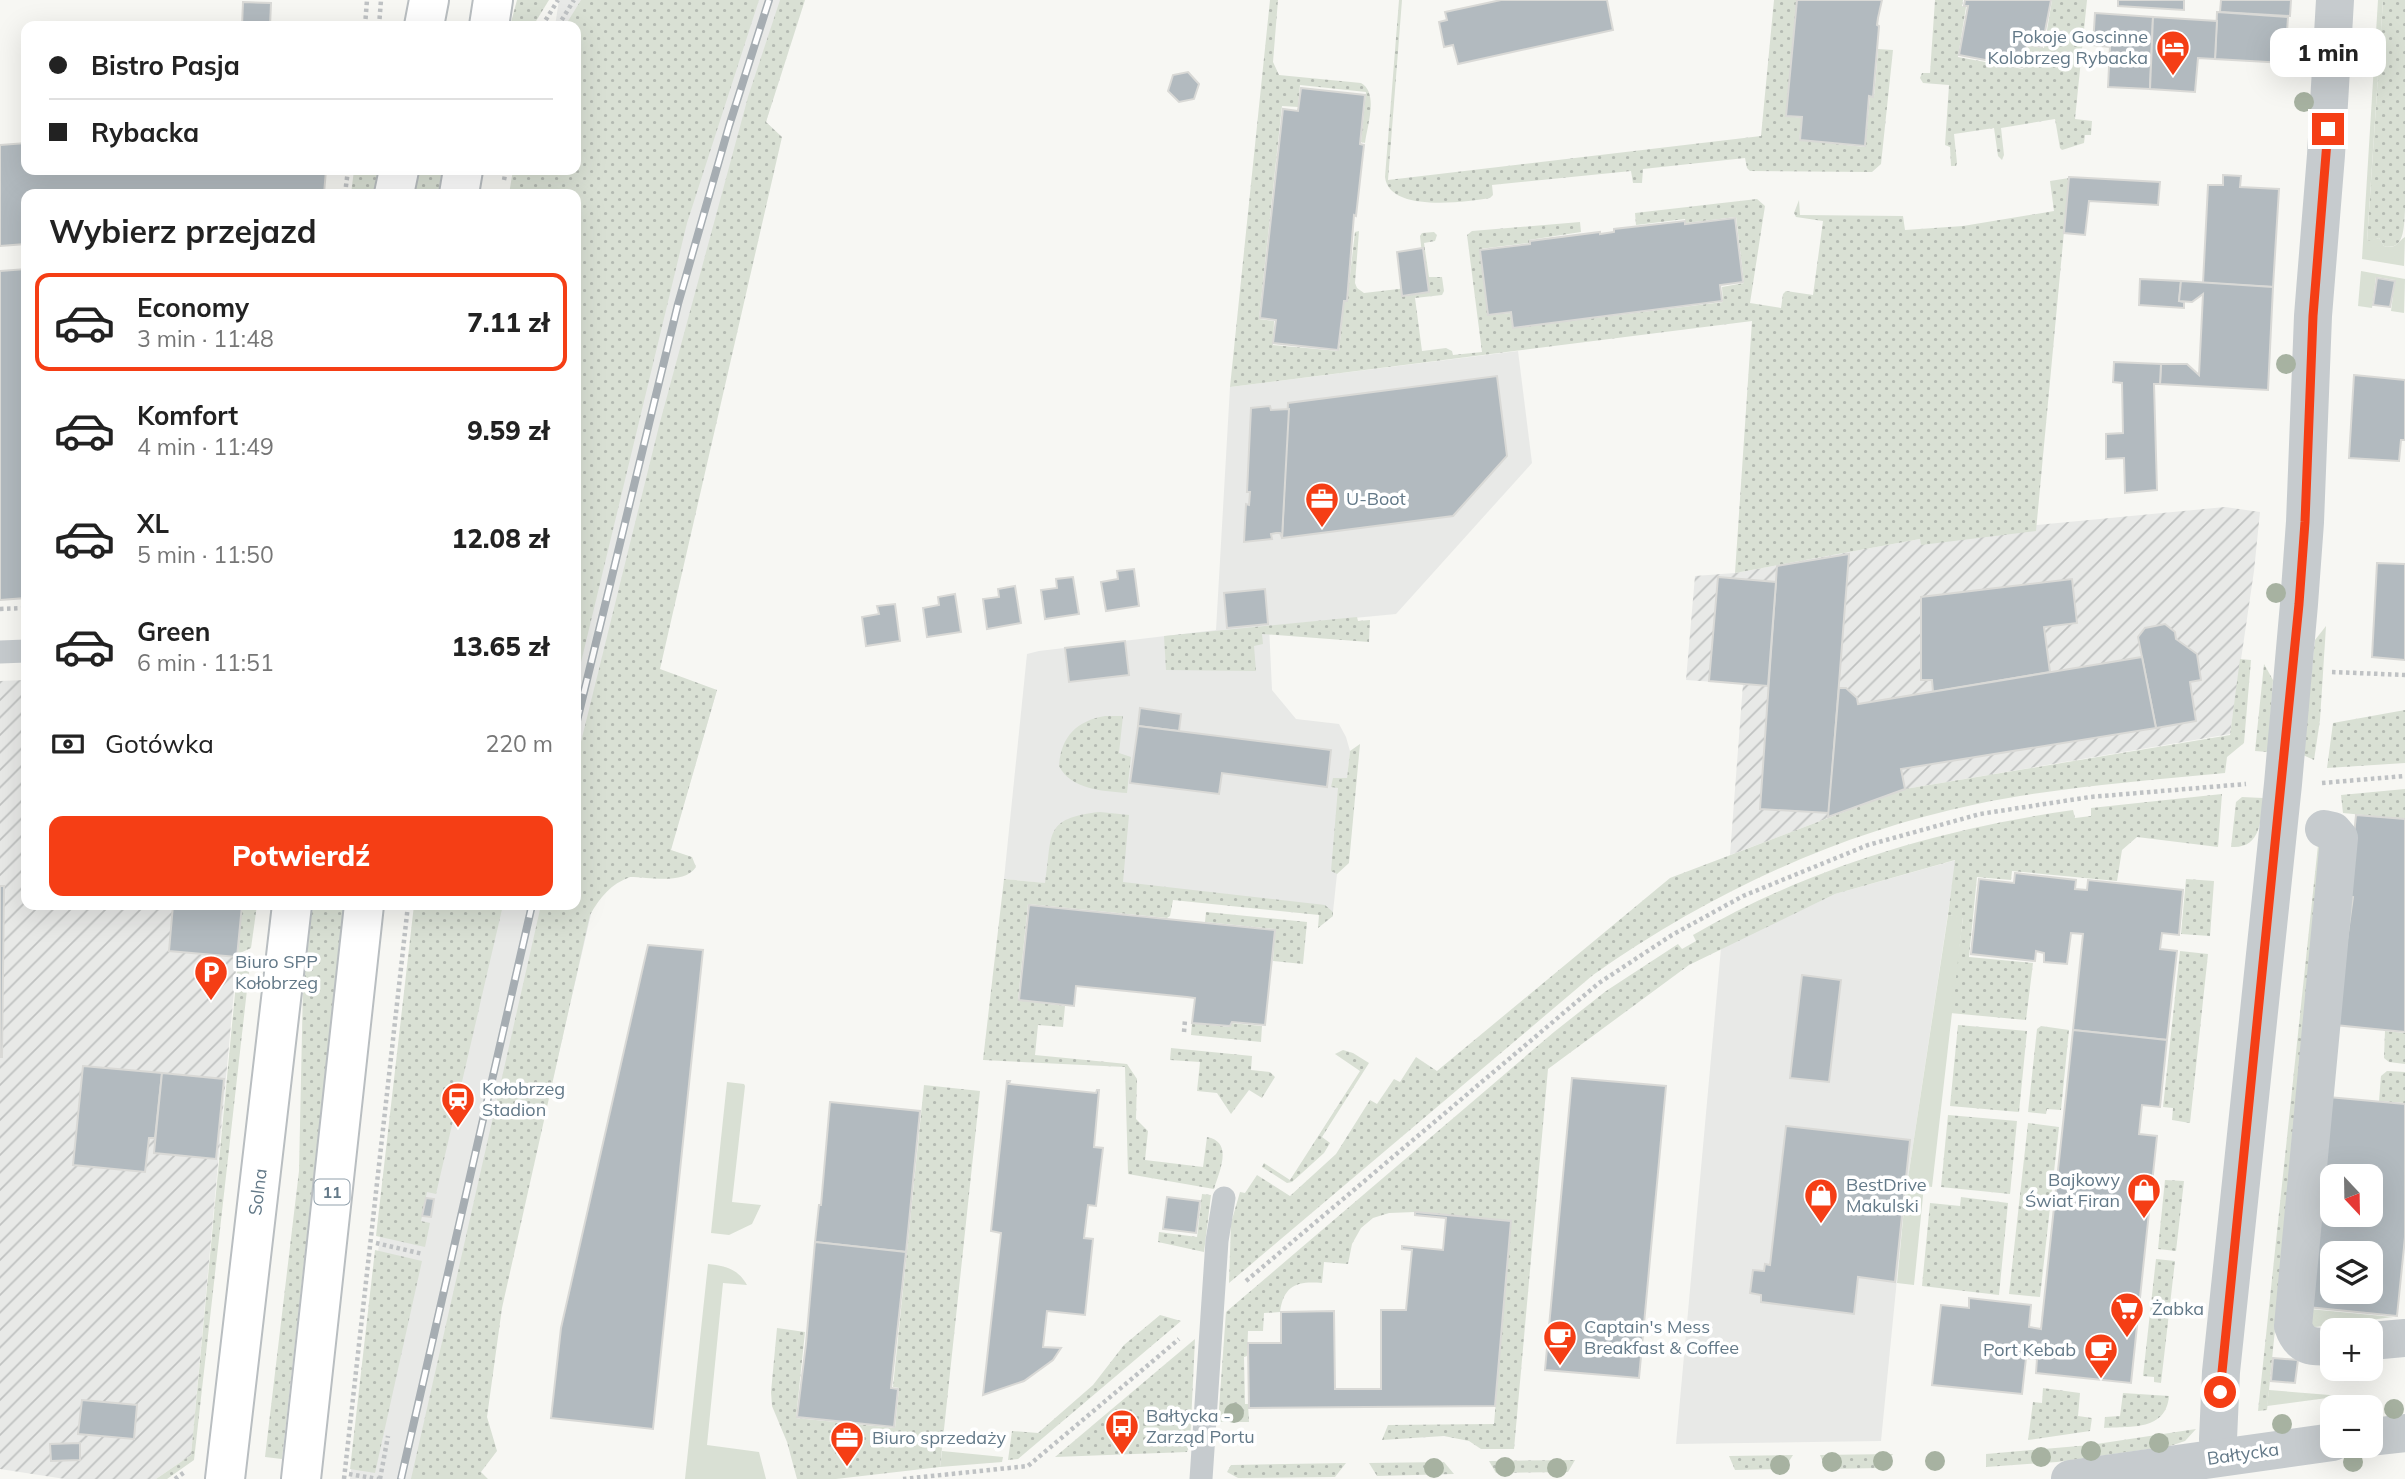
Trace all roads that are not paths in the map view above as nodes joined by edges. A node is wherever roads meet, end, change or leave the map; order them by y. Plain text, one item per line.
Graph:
1 (429, 0) edge
2 (493, 0) edge
3 (2335, 0) edge
4 (425, 21) edge
5 (490, 21) edge
6 (21, 651) edge
7 (0, 652) edge
8 (2324, 829) dead end
9 (291, 910) edge
10 (364, 910) edge
11 (1224, 1198) dead end
12 (2405, 1338) edge
13 (2383, 1340) edge
14 (2320, 1347) edge
15 (2405, 1433) edge
16 (2383, 1436) edge
17 (2320, 1444) edge
18 (2220, 1457) junction
19 (225, 1479) edge
20 (301, 1479) edge
21 (1201, 1479) edge
22 (2070, 1479) edge

1 - 4 main road
2 - 5 main road
3 - 18 street
6 - 7 lane
8 - 14 street
9 - 19 main road, Solna
10 - 20 main road, 11
11 - 21 lane
12 - 13 street
15 - 16 street
17 - 18 street, Bałtycka
18 - 22 street, Bałtycka

